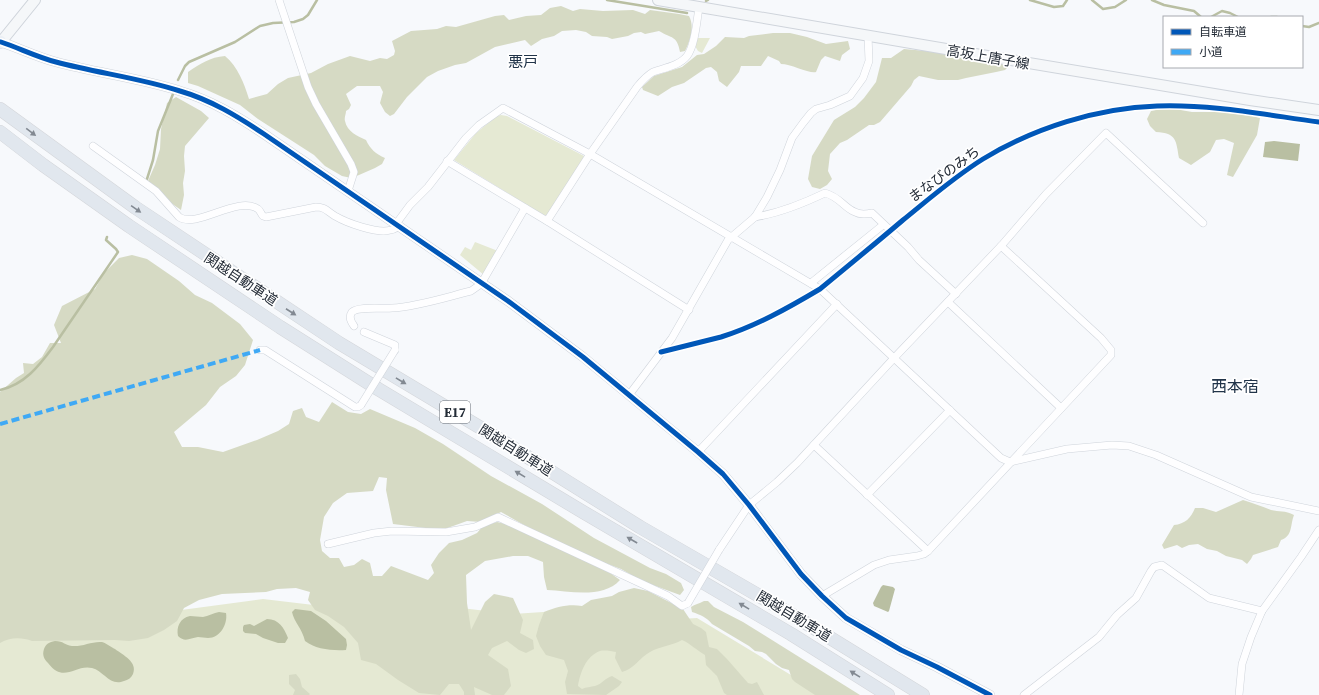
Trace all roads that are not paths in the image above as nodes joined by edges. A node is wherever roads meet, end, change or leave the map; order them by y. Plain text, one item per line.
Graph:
1 (35, 0) edge
2 (279, 0) edge
3 (658, 0) edge
4 (699, 7) junction
5 (868, 36) junction
6 (0, 42) edge
7 (0, 109) edge
8 (1319, 110) edge
9 (0, 132) edge
10 (92, 146) dead end
11 (590, 154) junction
12 (447, 161) junction
13 (348, 191) junction
14 (526, 208) junction
15 (755, 217) junction
16 (547, 221) junction
17 (1203, 223) dead end
18 (398, 225) junction
19 (883, 225) junction
20 (731, 236) junction
21 (1001, 246) junction
22 (811, 283) junction
23 (481, 284) junction
24 (956, 294) junction
25 (948, 302) junction
26 (837, 304) junction
27 (689, 310) junction
28 (354, 326) dead end
29 (364, 332) dead end
30 (260, 350) dead end
31 (894, 358) junction
32 (629, 395) junction
33 (1061, 408) junction
34 (950, 410) junction
35 (814, 445) junction
36 (698, 452) junction
37 (1010, 462) junction
38 (867, 495) junction
39 (749, 504) junction
40 (1319, 511) edge
41 (1319, 530) edge
42 (328, 544) dead end
43 (928, 551) junction
44 (822, 596) junction
45 (1262, 611) junction
46 (888, 695) edge
47 (923, 695) edge
48 (990, 695) edge
49 (1024, 695) edge
50 (1240, 695) edge

1 - 6 main road
2 - 13 street
3 - 4 main road, 高坂上唐子線
4 - 5 main road, 高坂上唐子線
4 - 11 street
5 - 8 main road, 高坂上唐子線
5 - 15 street
6 - 13 street
7 -> 47 highway, 関越自動車道 / E17
46 -> 9 highway, 関越自動車道 / E17
10 - 18 street
11 - 12 street
11 - 16 street
11 - 20 street
12 - 14 street
12 - 18 street
13 - 18 street
14 - 16 street
14 - 23 street
15 - 19 street
15 - 20 street
16 - 27 street
17 - 21 street
18 - 23 street
19 - 22 street
19 - 24 street
20 - 22 street
20 - 27 street
21 - 24 street
21 - 33 street
22 - 26 street
23 - 28 street
23 - 32 street
24 - 25 street
25 - 31 street
25 - 33 street
26 - 31 street
26 - 36 street
27 - 32 street
29 - 30 street, bridge
31 - 34 street
31 - 35 street
32 - 36 street
33 - 37 street
34 - 37 street
34 - 38 street
35 - 38 street
35 - 39 street
36 - 39 street
37 - 40 street
37 - 43 street
38 - 43 street
39 - 42 street, bridge
39 - 44 street
41 - 45 street
43 - 44 street
44 - 48 street
45 - 49 street
45 - 50 street

